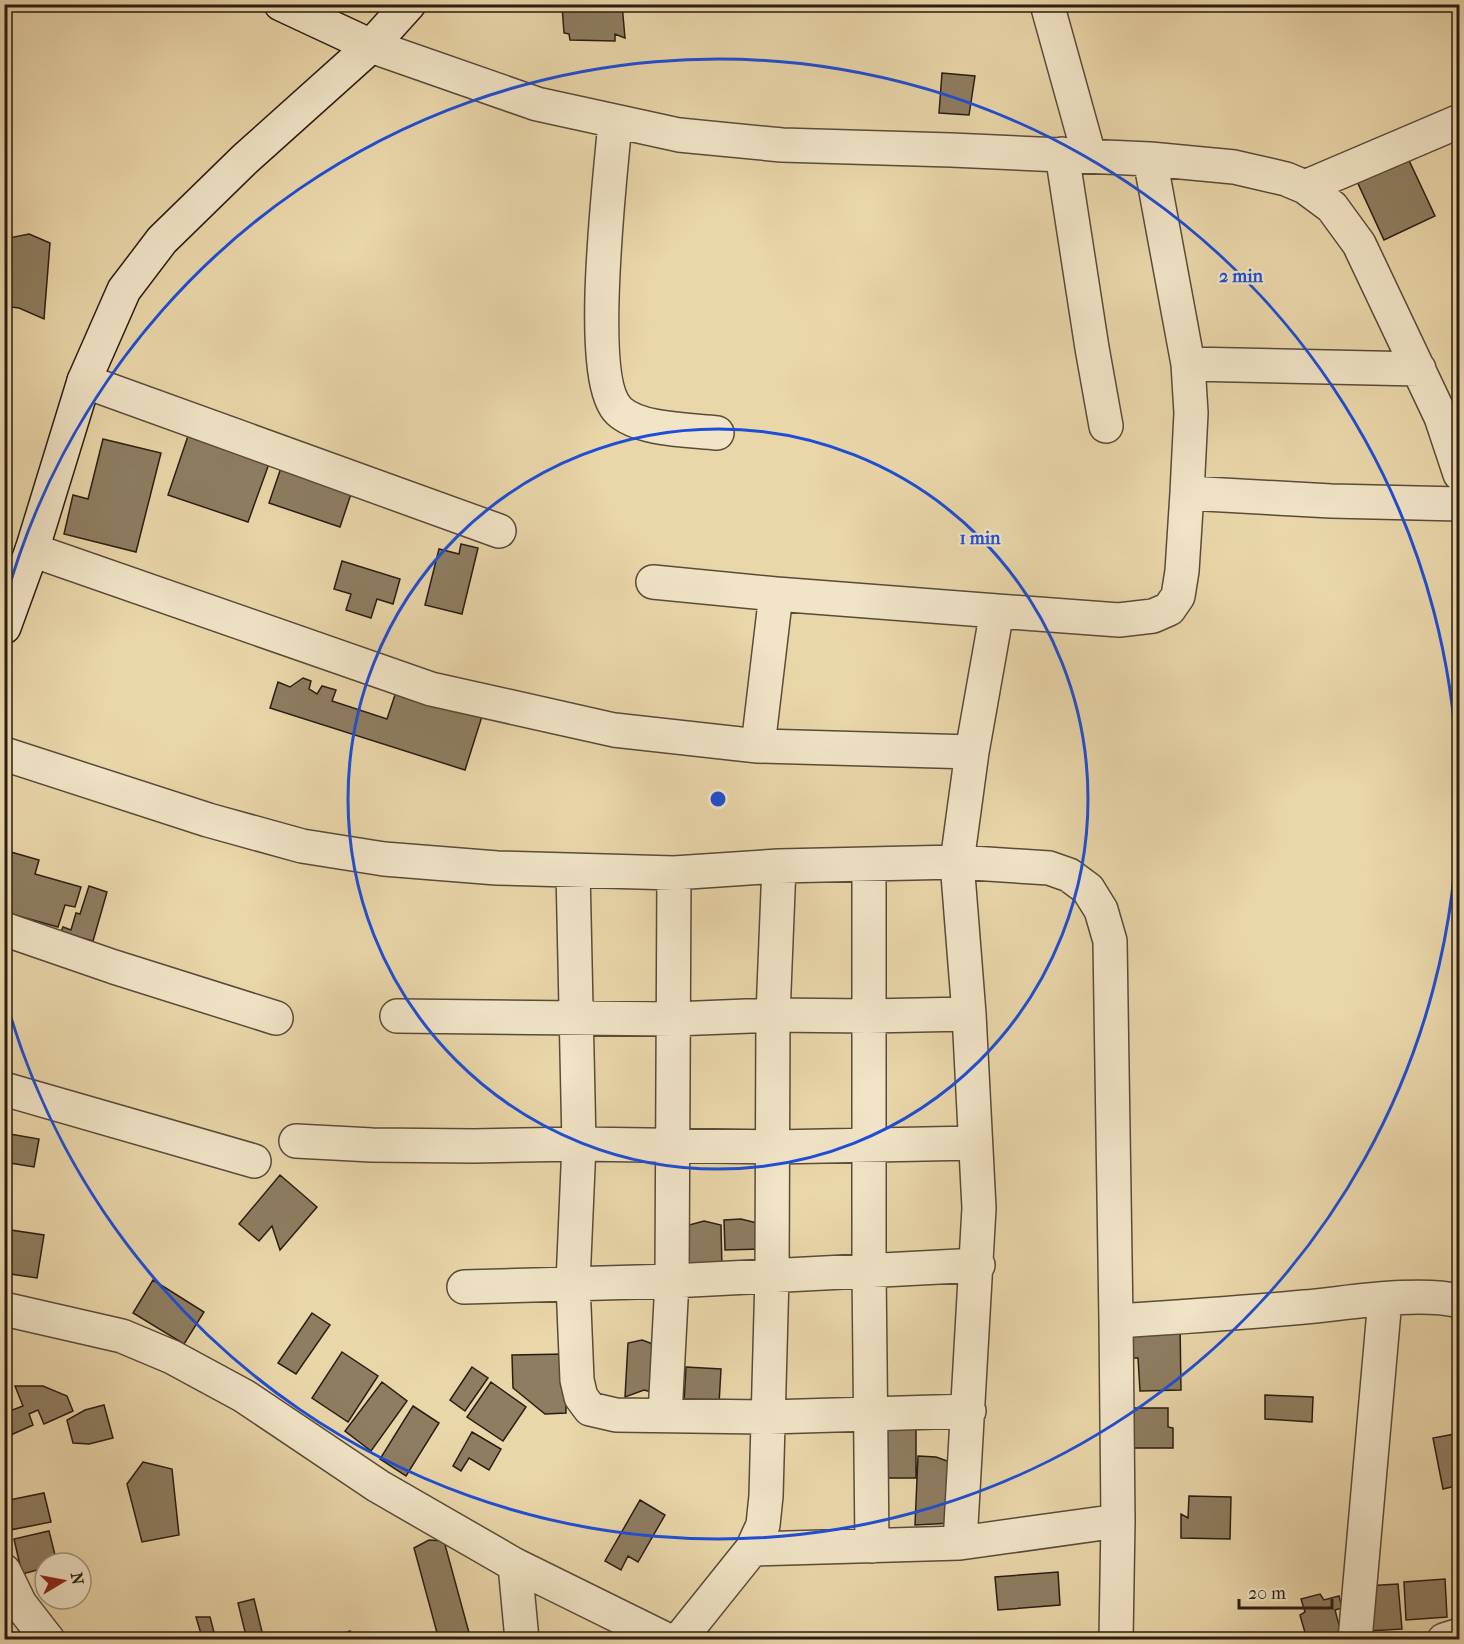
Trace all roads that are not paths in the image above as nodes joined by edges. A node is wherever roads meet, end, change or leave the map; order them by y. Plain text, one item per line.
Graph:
1 (281, 4) edge
2 (409, 4) edge
3 (1047, 4) edge
4 (370, 46) junction
5 (1460, 121) edge
6 (615, 122) junction
7 (1076, 155) junction
8 (1150, 159) junction
9 (1305, 187) junction
10 (1188, 364) junction
11 (1419, 369) junction
12 (84, 381) junction
13 (1106, 426) dead end
14 (717, 433) dead end
15 (1460, 474) edge
16 (1187, 493) junction
17 (1460, 504) edge
18 (499, 531) dead end
19 (32, 550) junction
20 (653, 582) dead end
21 (776, 594) junction
22 (997, 611) junction
23 (4, 627) edge
24 (758, 746) junction
25 (972, 752) junction
26 (4, 754) edge
27 (957, 861) junction
28 (869, 864) junction
29 (779, 866) junction
30 (573, 871) junction
31 (674, 873) junction
32 (4, 929) edge
33 (969, 1014) junction
34 (773, 1015) junction
35 (397, 1016) dead end
36 (868, 1016) junction
37 (276, 1018) dead end
38 (577, 1018) junction
39 (674, 1018) junction
40 (4, 1089) edge
41 (297, 1141) dead end
42 (975, 1143) junction
43 (579, 1144) junction
44 (868, 1144) junction
45 (673, 1145) junction
46 (774, 1147) junction
47 (254, 1161) dead end
48 (978, 1265) junction
49 (869, 1270) junction
50 (772, 1276) junction
51 (672, 1281) junction
52 (573, 1283) junction
53 (464, 1287) dead end
54 (1384, 1299) junction
55 (1460, 1301) edge
56 (4, 1309) edge
57 (1116, 1321) junction
58 (969, 1411) junction
59 (870, 1412) junction
60 (665, 1415) junction
61 (769, 1417) junction
62 (1118, 1521) junction
63 (960, 1543) junction
64 (872, 1546) junction
65 (752, 1549) junction
66 (515, 1566) junction
67 (4, 1571) edge
68 (1460, 1635) edge
69 (48, 1640) edge
70 (522, 1640) edge
71 (667, 1640) edge
72 (679, 1640) edge
73 (1116, 1640) edge
74 (1355, 1640) edge
75 (1444, 1640) edge

1 - 4 street
2 - 4 street
3 - 7 street
4 - 6 street
4 - 12 street
5 - 9 street
6 - 7 street
6 - 14 street
7 - 8 street
7 - 13 street
8 - 9 street
8 - 10 street
9 - 11 street
10 - 11 street
10 - 16 street
11 - 15 street
12 - 18 street
12 - 19 street
16 - 17 street
16 - 22 street
19 - 23 street
19 - 24 street
20 - 21 street
21 - 22 street
21 - 24 street
22 - 25 street
24 - 25 street
25 - 27 street
26 - 30 street
27 - 28 street
27 - 33 street
27 - 57 street
28 - 29 street
28 - 36 street
29 - 31 street
29 - 34 street
30 - 31 street
30 - 38 street
31 - 39 street
32 - 37 street
33 - 36 street
33 - 42 street
34 - 36 street
34 - 39 street
34 - 46 street
35 - 38 street
36 - 44 street
38 - 39 street
38 - 43 street
39 - 45 street
40 - 47 street
41 - 43 street
42 - 44 street
42 - 48 street
43 - 45 street
43 - 52 street
44 - 46 street
44 - 49 street
45 - 46 street
45 - 51 street
46 - 50 street
48 - 49 street
48 - 58 street
49 - 50 street
49 - 59 street
50 - 51 street
50 - 61 street
51 - 52 street
51 - 60 street
52 - 53 street
52 - 60 street
54 - 55 street
54 - 57 street
54 - 74 street
56 - 66 street
57 - 62 street
58 - 59 street
58 - 63 street
59 - 61 street
59 - 64 street
60 - 61 street
61 - 65 street
62 - 63 street
62 - 73 street
63 - 64 street
64 - 65 street
65 - 72 street
66 - 70 street
66 - 71 street
67 - 69 street
68 - 75 street

